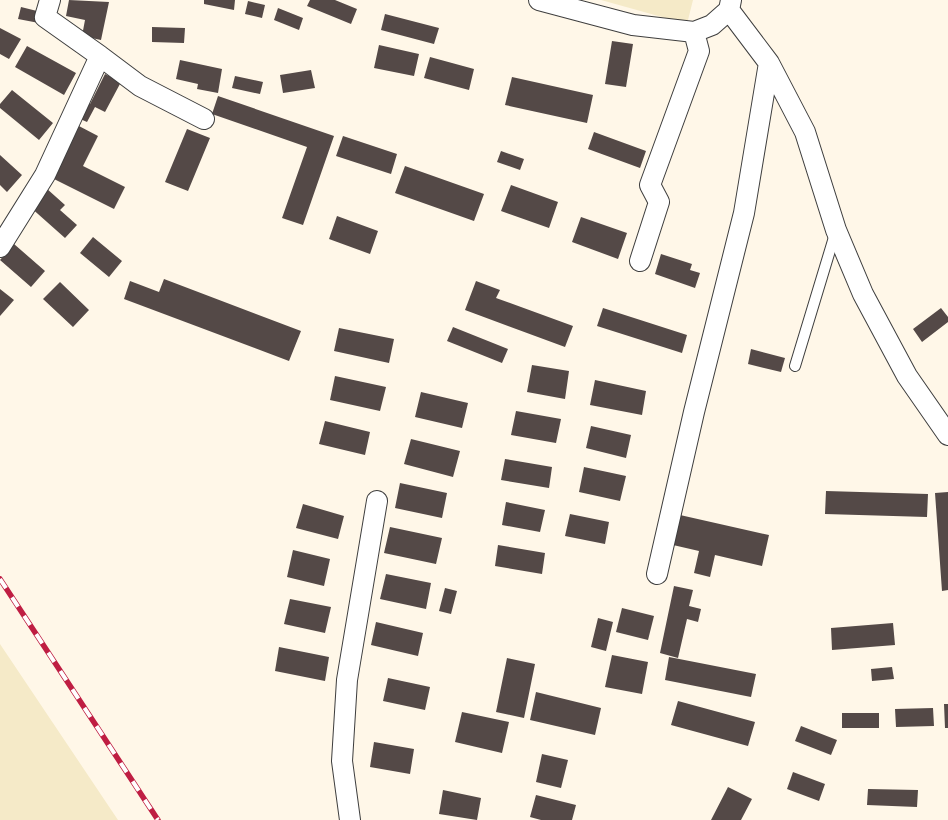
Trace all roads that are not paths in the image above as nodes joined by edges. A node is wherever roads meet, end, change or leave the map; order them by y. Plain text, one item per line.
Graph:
1 (50, 0) edge
2 (539, 0) edge
3 (730, 5) edge
4 (694, 32) junction
5 (100, 56) junction
6 (769, 62) junction
7 (204, 119) dead end
8 (836, 230) junction
9 (0, 247) edge
10 (640, 261) dead end
11 (795, 366) dead end
12 (948, 435) edge
13 (377, 501) dead end
14 (657, 574) dead end
15 (350, 820) edge

1 - 5 street
2 - 4 street
3 - 4 street
3 - 6 street
4 - 10 street
5 - 7 street
5 - 9 street
6 - 8 street
6 - 14 street
8 - 11 lane
8 - 12 street
13 - 15 street

